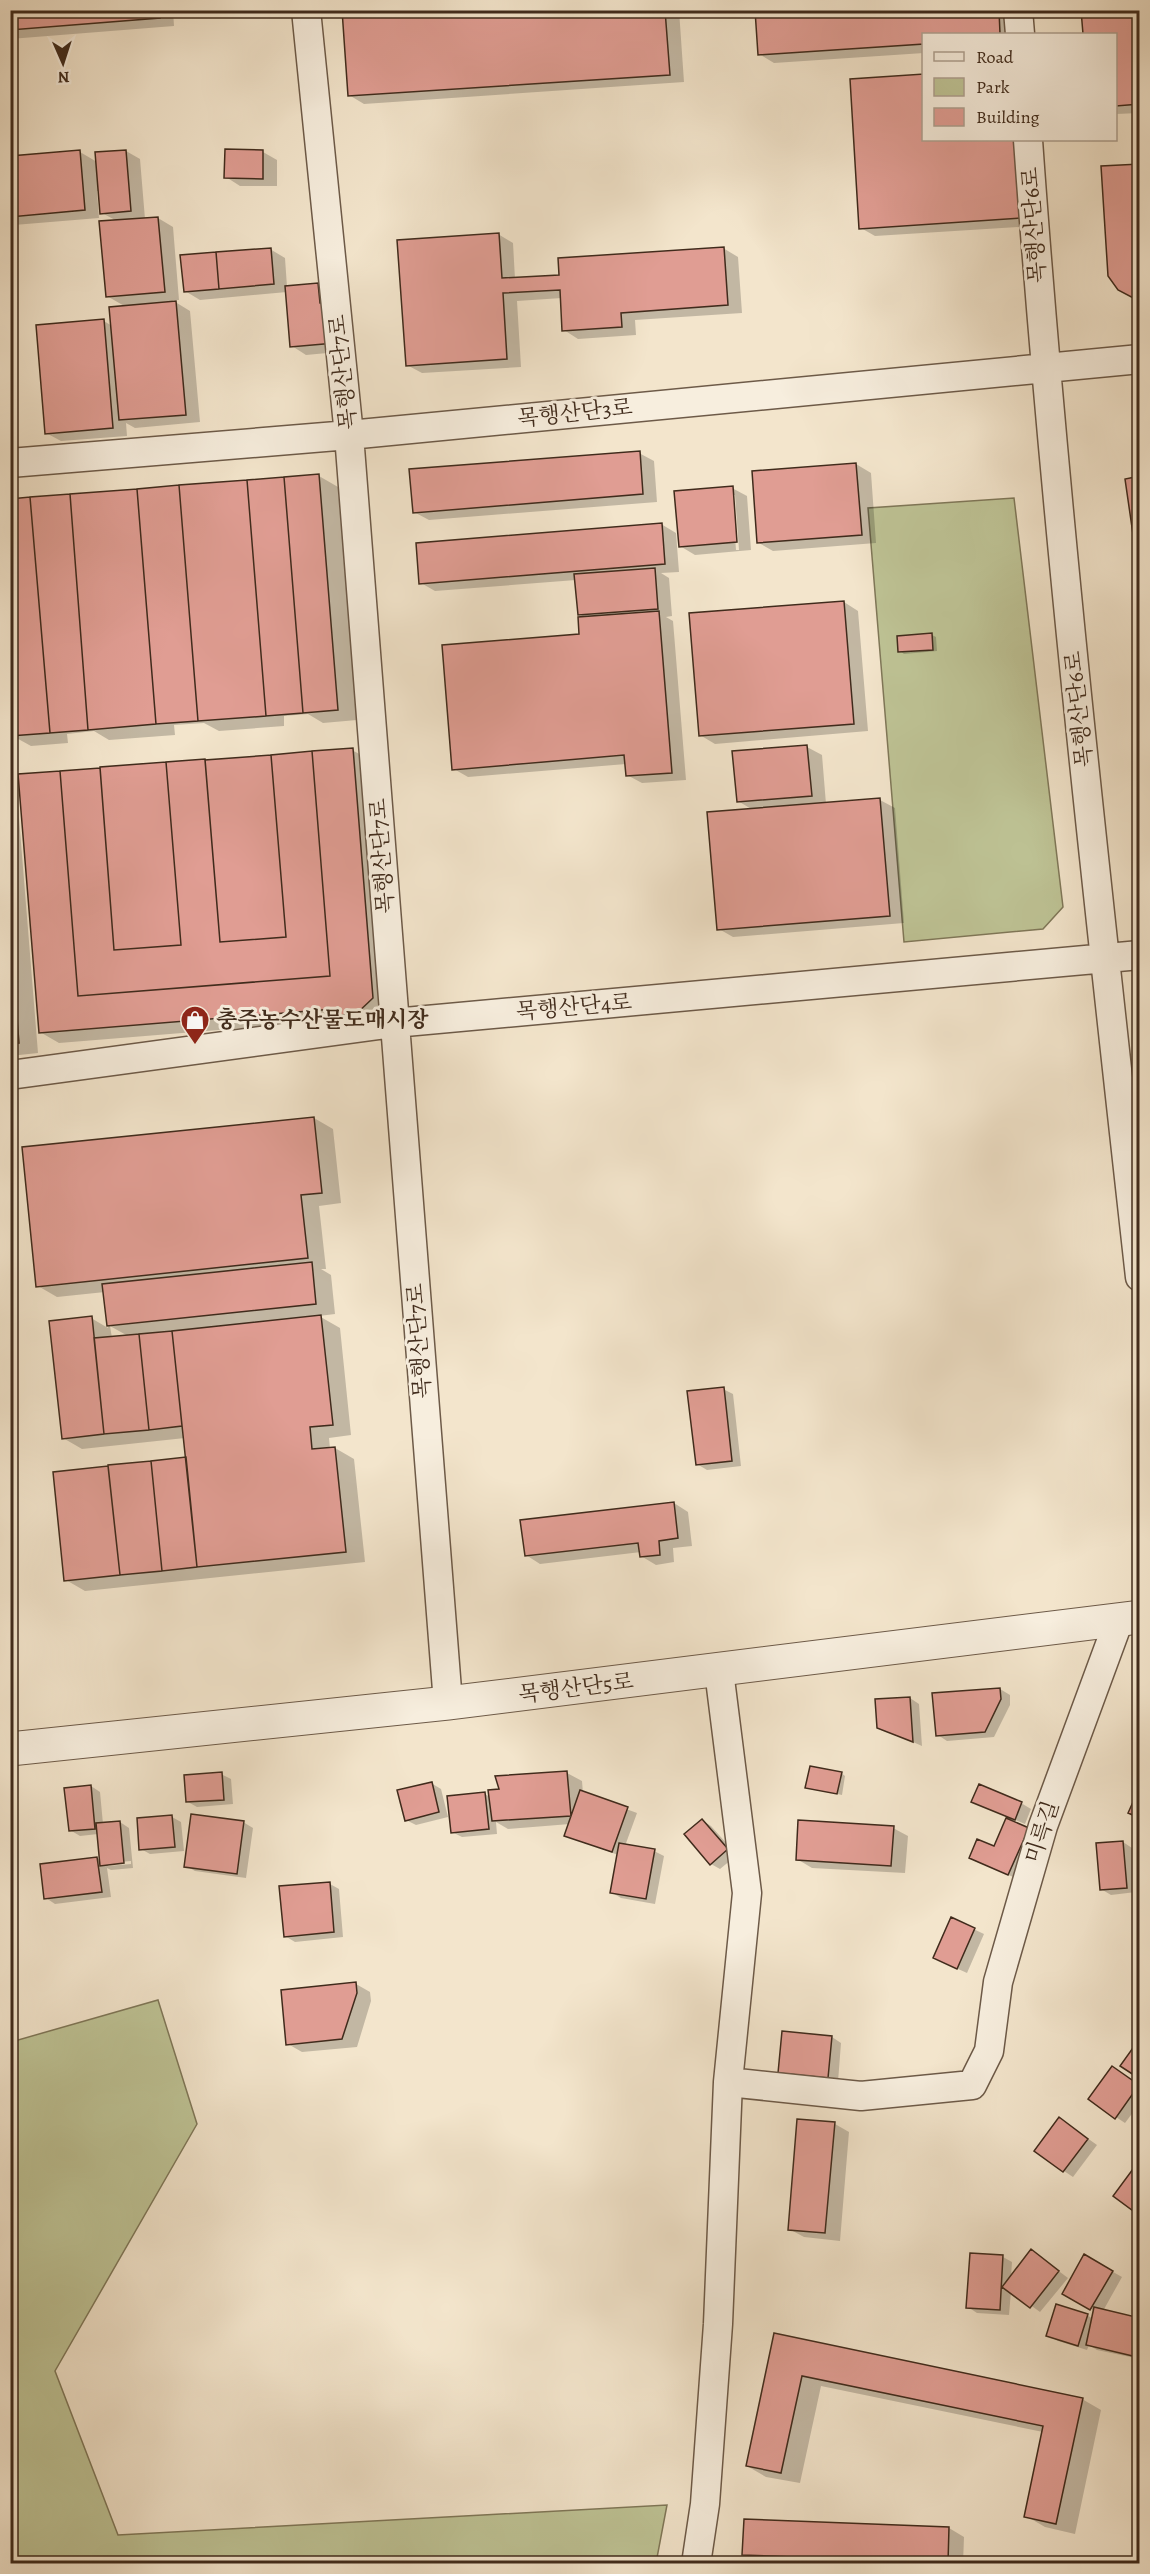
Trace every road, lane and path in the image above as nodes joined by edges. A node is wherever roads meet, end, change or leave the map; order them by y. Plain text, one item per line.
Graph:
1 (306, 10) edge
2 (1018, 10) edge
3 (1020, 33) edge
4 (1028, 141) edge
5 (1140, 358) edge
6 (1044, 368) junction
7 (349, 435) junction
8 (10, 463) edge
9 (1140, 955) edge
10 (1104, 958) junction
11 (394, 1023) junction
12 (10, 1075) edge
13 (1140, 1277) edge
14 (1130, 1619) edge
15 (719, 1671) junction
16 (448, 1703) junction
17 (10, 1749) edge
18 (728, 2082) junction
19 (696, 2564) edge

1 - 7 street, 목행산단7로
2 - 3 street
4 - 6 street, 목행산단6로
5 - 6 street, 목행산단3로
6 - 7 street, 목행산단3로
6 - 10 street, 목행산단6로
7 - 8 street, 목행산단3로
7 - 11 street, 목행산단7로
9 - 10 street, 목행산단4로
10 - 11 street, 목행산단4로
10 - 13 street, 목행산단6로
11 - 12 street, 목행산단4로
11 - 16 street, 목행산단7로
14 - 15 street, 목행산단5로
14 - 18 street, 미륵길
15 - 16 street, 목행산단5로
15 - 18 street
16 - 17 street, 목행산단5로
18 - 19 street

